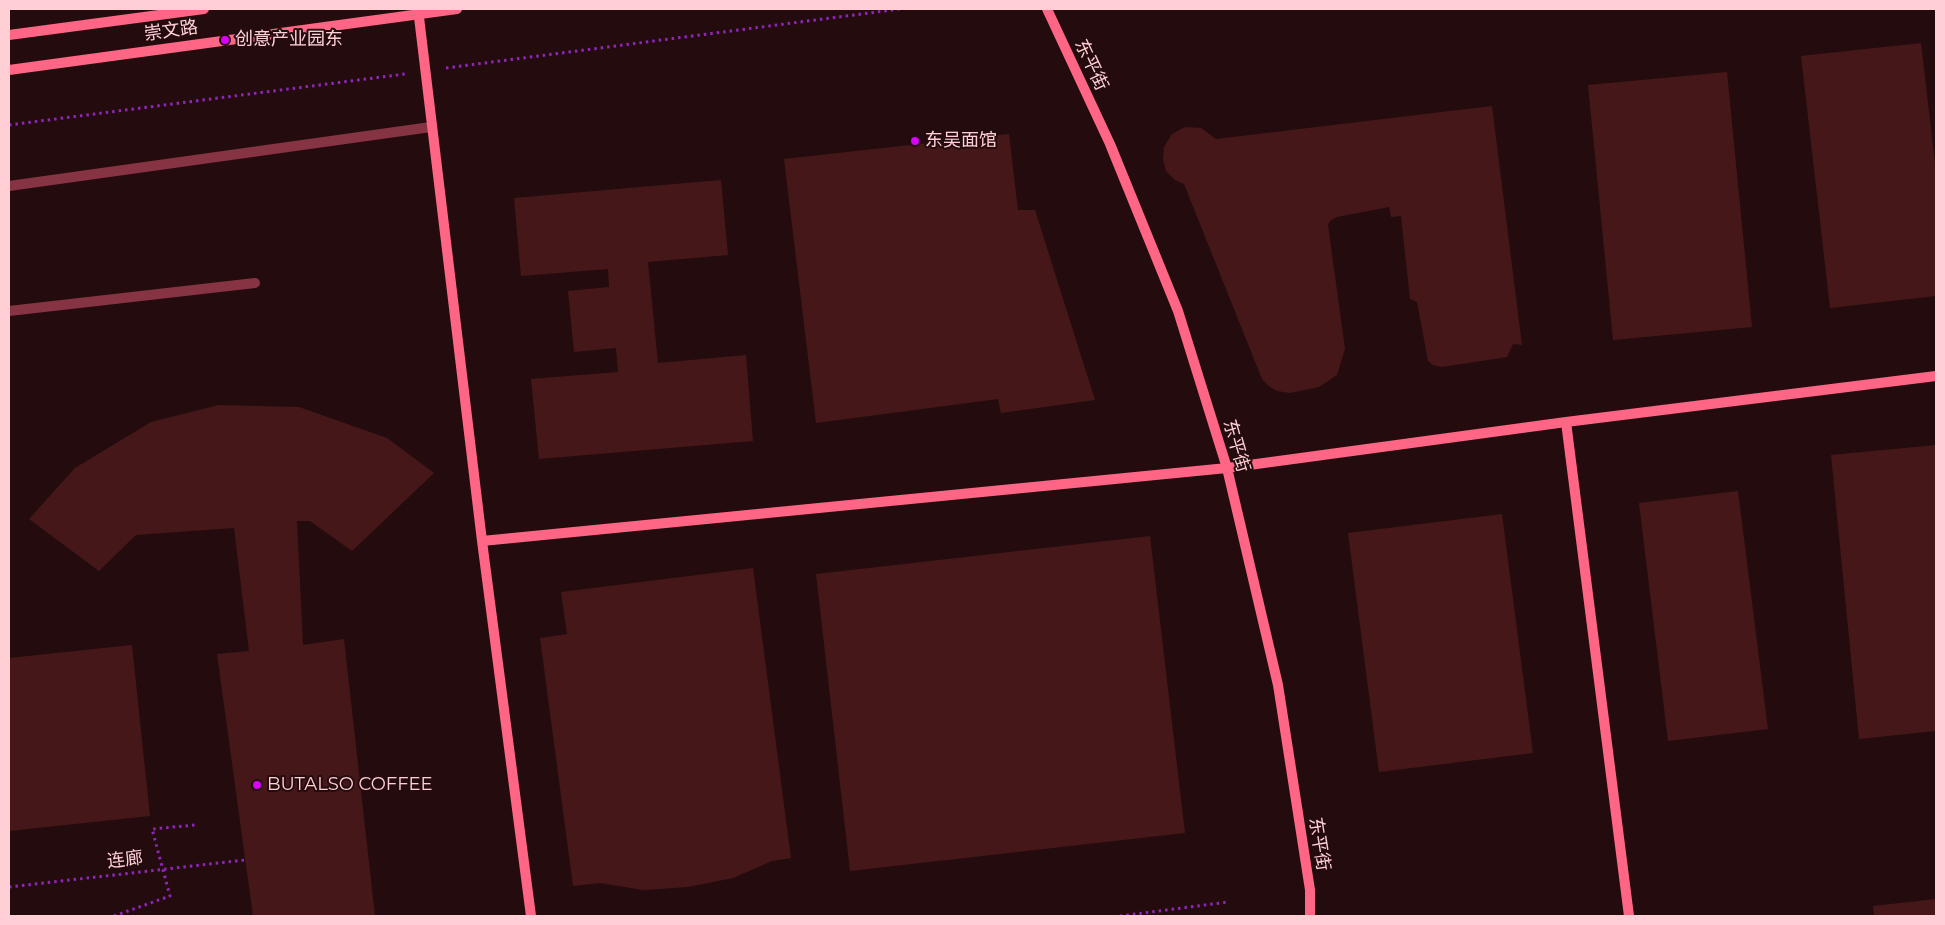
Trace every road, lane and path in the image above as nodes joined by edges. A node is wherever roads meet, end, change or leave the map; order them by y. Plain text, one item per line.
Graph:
1 (204, 9) edge
2 (457, 9) edge
3 (900, 9) edge
4 (1046, 9) edge
5 (418, 11) edge
6 (9, 35) edge
7 (9, 70) edge
8 (425, 71) junction
9 (9, 125) edge
10 (432, 127) junction
11 (9, 186) edge
12 (255, 283) dead end
13 (9, 311) edge
14 (1936, 376) edge
15 (1566, 422) junction
16 (1227, 468) junction
17 (482, 541) junction
18 (195, 825) dead end
19 (245, 860) dead end
20 (9, 887) edge
21 (1228, 902) dead end
22 (114, 916) edge
23 (531, 916) edge
24 (1120, 916) edge
25 (1310, 916) edge
26 (1629, 916) edge

1 - 6 street, 崇文路
2 - 5 street, 崇文路
3 - 8 path
4 - 16 street, 东平街
5 - 7 street, 崇文路
5 - 8 street
8 - 9 path
8 - 10 street
10 - 11 lane
10 - 17 street
12 - 13 lane
14 - 15 street
15 - 16 street
15 - 26 street
16 - 17 street
16 - 25 street, 东平街
17 - 23 street
18 - 22 path
19 - 20 path, 连廊
21 - 24 path

